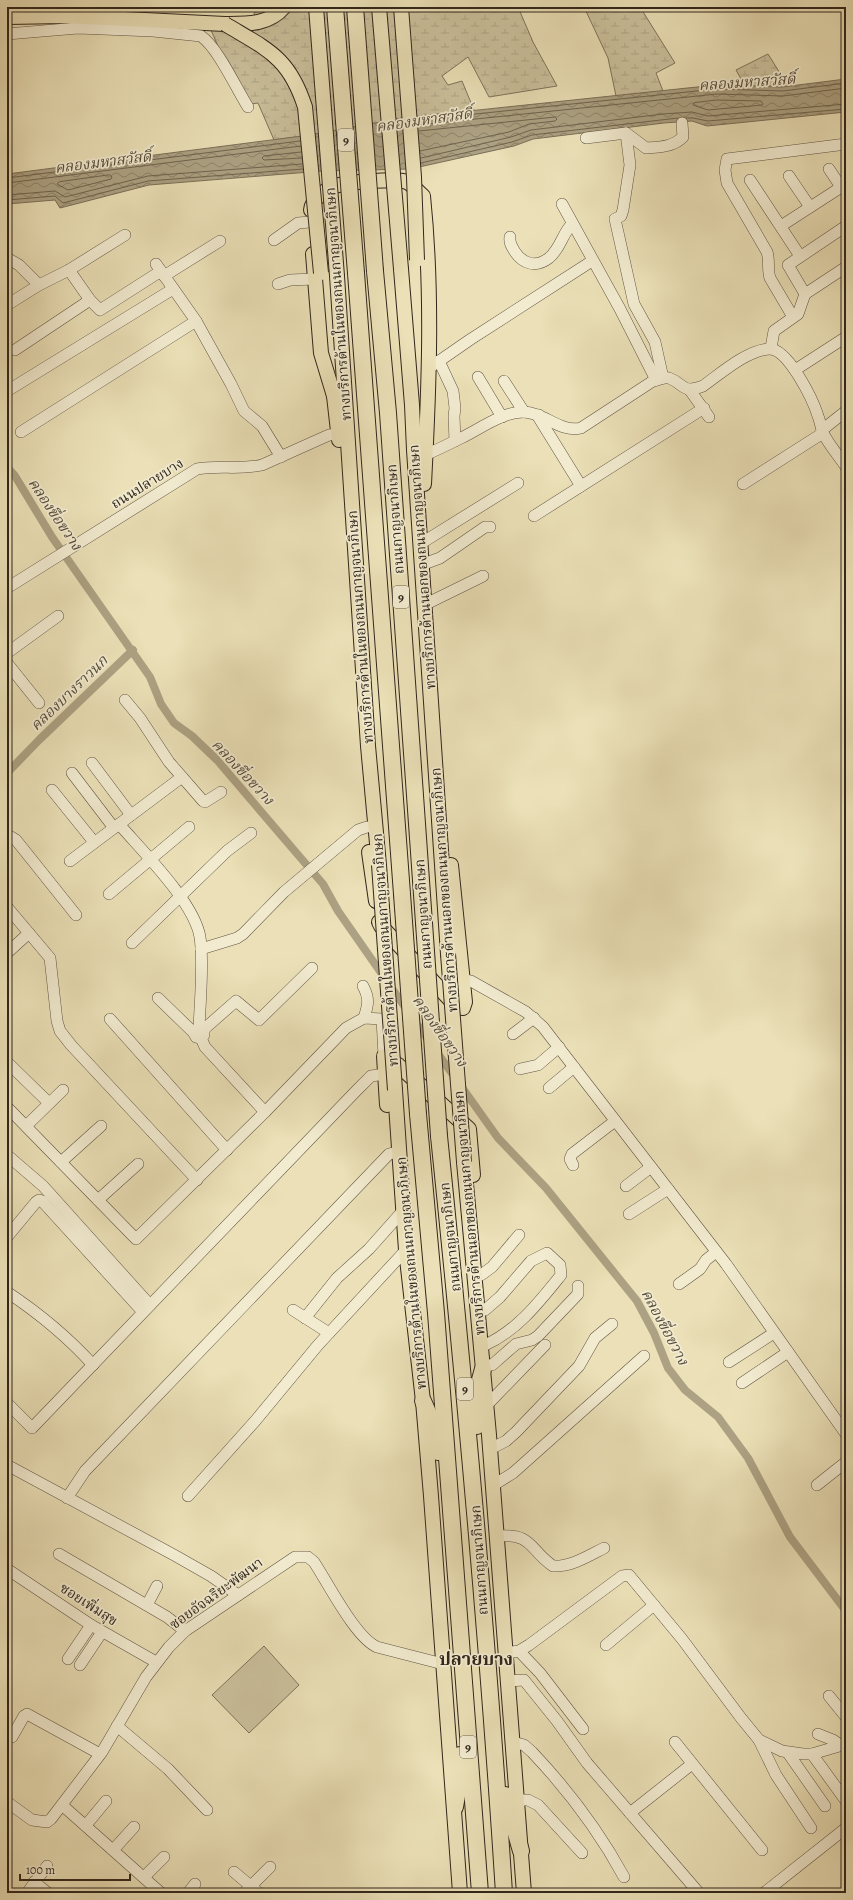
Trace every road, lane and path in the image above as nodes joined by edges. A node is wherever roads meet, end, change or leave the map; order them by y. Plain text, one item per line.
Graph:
1 (284, 7) edge
2 (316, 7) edge
3 (335, 7) edge
4 (355, 7) edge
5 (379, 7) edge
6 (401, 7) edge
7 (7, 17) edge
8 (225, 24) junction
9 (7, 34) edge
10 (248, 107) dead end
11 (682, 123) dead end
12 (626, 133) junction
13 (586, 138) dead end
14 (846, 144) edge
15 (829, 170) dead end
16 (789, 176) dead end
17 (750, 180) dead end
18 (843, 186) edge
19 (562, 204) dead end
20 (810, 207) junction
21 (310, 222) junction
22 (572, 224) junction
23 (781, 226) junction
24 (846, 226) edge
25 (125, 235) dead end
26 (510, 238) dead end
27 (274, 240) dead end
28 (220, 241) dead end
29 (800, 256) junction
30 (7, 258) edge
31 (592, 261) junction
32 (846, 267) edge
33 (69, 270) junction
34 (160, 270) junction
35 (318, 276) junction
36 (278, 284) dead end
37 (39, 285) junction
38 (173, 289) junction
39 (805, 294) junction
40 (90, 300) junction
41 (7, 305) edge
42 (793, 318) junction
43 (196, 322) junction
44 (846, 337) edge
45 (771, 348) junction
46 (15, 350) dead end
47 (434, 365) junction
48 (795, 370) junction
49 (478, 377) dead end
50 (660, 379) junction
51 (504, 381) dead end
52 (689, 390) junction
53 (7, 391) edge
54 (340, 394) junction
55 (846, 411) edge
56 (524, 412) junction
57 (539, 415) junction
58 (502, 417) junction
59 (426, 421) junction
60 (823, 431) junction
61 (21, 432) dead end
62 (338, 434) junction
63 (455, 441) junction
64 (425, 455) junction
65 (280, 457) junction
66 (846, 466) edge
67 (518, 484) dead end
68 (743, 484) dead end
69 (582, 486) junction
70 (418, 505) junction
71 (352, 507) junction
72 (534, 516) dead end
73 (490, 527) dead end
74 (420, 544) junction
75 (421, 565) junction
76 (483, 576) dead end
77 (7, 588) edge
78 (424, 605) junction
79 (58, 616) dead end
80 (7, 653) edge
81 (7, 663) edge
82 (125, 700) dead end
83 (39, 703) dead end
84 (368, 746) junction
85 (92, 763) dead end
86 (72, 773) dead end
87 (182, 777) junction
88 (437, 786) junction
89 (52, 790) dead end
90 (221, 792) dead end
91 (131, 815) junction
92 (116, 826) junction
93 (189, 827) dead end
94 (367, 827) junction
95 (251, 832) dead end
96 (7, 838) edge
97 (94, 842) junction
98 (150, 860) junction
99 (70, 861) dead end
100 (109, 894) dead end
101 (182, 897) junction
102 (7, 907) edge
103 (76, 915) dead end
104 (29, 933) junction
105 (132, 943) dead end
106 (201, 949) junction
107 (7, 954) edge
108 (312, 968) dead end
109 (462, 979) junction
110 (363, 986) dead end
111 (158, 998) dead end
112 (364, 1018) junction
113 (534, 1018) junction
114 (110, 1019) dead end
115 (199, 1033) junction
116 (513, 1034) dead end
117 (559, 1047) junction
118 (384, 1056) junction
119 (7, 1062) edge
120 (574, 1067) junction
121 (520, 1069) dead end
122 (385, 1074) junction
123 (549, 1088) dead end
124 (63, 1090) dead end
125 (49, 1104) junction
126 (7, 1107) edge
127 (265, 1112) junction
128 (615, 1121) junction
129 (26, 1126) junction
130 (101, 1126) dead end
131 (227, 1150) junction
132 (393, 1153) junction
133 (7, 1155) edge
134 (61, 1162) junction
135 (138, 1164) dead end
136 (574, 1165) dead end
137 (651, 1167) junction
138 (197, 1180) junction
139 (626, 1186) dead end
140 (668, 1189) junction
141 (98, 1200) junction
142 (401, 1214) junction
143 (629, 1214) dead end
144 (405, 1232) junction
145 (519, 1235) dead end
146 (7, 1237) edge
147 (406, 1250) junction
148 (716, 1252) junction
149 (481, 1275) junction
150 (679, 1284) dead end
151 (578, 1286) dead end
152 (7, 1292) edge
153 (147, 1309) junction
154 (293, 1310) dead end
155 (485, 1310) junction
156 (305, 1318) junction
157 (612, 1324) dead end
158 (329, 1333) junction
159 (774, 1333) junction
160 (545, 1345) dead end
161 (788, 1352) junction
162 (644, 1356) dead end
163 (483, 1359) junction
164 (729, 1362) dead end
165 (93, 1365) junction
166 (742, 1383) dead end
167 (423, 1401) junction
168 (486, 1406) junction
169 (8, 1409) edge
170 (846, 1434) edge
171 (490, 1449) junction
172 (846, 1462) edge
173 (7, 1466) edge
174 (472, 1475) junction
175 (817, 1485) dead end
176 (492, 1486) junction
177 (449, 1494) junction
178 (188, 1496) dead end
179 (67, 1498) junction
180 (496, 1536) junction
181 (604, 1548) dead end
182 (59, 1554) dead end
183 (7, 1569) edge
184 (157, 1586) dead end
185 (238, 1595) junction
186 (148, 1606) junction
187 (654, 1606) junction
188 (91, 1625) junction
189 (185, 1631) junction
190 (102, 1632) junction
191 (606, 1645) dead end
192 (512, 1652) junction
193 (68, 1659) dead end
194 (156, 1662) junction
195 (443, 1664) junction
196 (80, 1665) dead end
197 (507, 1681) junction
198 (463, 1686) junction
199 (829, 1696) dead end
200 (846, 1717) edge
201 (117, 1726) junction
202 (583, 1729) dead end
203 (818, 1734) dead end
204 (12, 1737) dead end
205 (759, 1740) junction
206 (513, 1742) junction
207 (675, 1742) dead end
208 (843, 1745) edge
209 (788, 1753) junction
210 (100, 1754) junction
211 (812, 1754) junction
212 (495, 1760) junction
213 (692, 1764) junction
214 (517, 1800) junction
215 (106, 1801) dead end
216 (846, 1801) edge
217 (7, 1802) edge
218 (62, 1804) junction
219 (825, 1806) dead end
220 (455, 1807) junction
221 (207, 1810) dead end
222 (630, 1813) junction
223 (86, 1825) junction
224 (134, 1827) dead end
225 (811, 1828) dead end
226 (846, 1828) edge
227 (114, 1849) junction
228 (762, 1850) dead end
229 (582, 1853) dead end
230 (522, 1854) junction
231 (164, 1857) dead end
232 (47, 1866) dead end
233 (270, 1866) dead end
234 (234, 1872) dead end
235 (144, 1877) junction
236 (624, 1877) dead end
237 (34, 1882) junction
238 (195, 1884) dead end
239 (252, 1891) edge
240 (765, 1892) edge
241 (27, 1893) edge
242 (48, 1893) edge
243 (161, 1893) edge
244 (188, 1893) edge
245 (460, 1893) edge
246 (480, 1893) edge
247 (504, 1893) edge
248 (524, 1893) edge
249 (532, 1893) edge
250 (699, 1893) edge

1 - 8 main road
2 - 54 main road, ทางบริการด้านในของถนนกาญจนาภิเษก, bridge
3 - 177 highway, ถนนกาญจนาภิเษก / 9, bridge
4 - 174 highway, ถนนกาญจนาภิเษก / 9, bridge
5 - 70 main road, ทางบริการด้านนอกของถนนกาญจนาภิเษก, bridge
6 - 59 main road, bridge
7 - 8 main road
8 - 35 main road, bridge
9 - 10 street
11 - 12 street
12 - 13 street
12 - 50 street
14 - 42 street
15 - 18 street
16 - 20 street
17 - 23 street
18 - 20 street
19 - 22 street
20 - 23 street
21 - 27 street
21 - 35 main road
21 - 47 main road
22 - 26 street
22 - 31 street
23 - 29 street
24 - 29 street
25 - 33 street
28 - 34 street
29 - 39 street
30 - 37 street
31 - 47 street
31 - 50 street
32 - 39 street
33 - 37 street
33 - 40 street
34 - 38 street
34 - 40 street
35 - 36 street
35 - 54 main road
37 - 41 street
38 - 43 street
38 - 53 street
39 - 42 street
40 - 46 street
42 - 45 street
43 - 61 street
43 - 65 street
44 - 48 street
45 - 48 street
45 - 52 street
47 - 59 main road
47 - 63 street
48 - 60 street
49 - 58 street
50 - 52 street
50 - 57 street
51 - 56 street
52 - 69 street
54 - 62 main road
54 - 71 main road, ทางบริการด้านในของถนนกาญจนาภิเษก
55 - 60 street
56 - 57 street
56 - 58 street
57 - 69 street
58 - 63 street
59 - 64 main road
60 - 66 street
60 - 68 street
62 - 65 street, ถนนปลายบาง
62 - 71 main road
63 - 64 street
64 - 70 main road
65 - 77 street, ถนนปลายบาง
67 - 74 street
69 - 72 street
70 - 74 main road, ทางบริการด้านนอกของถนนกาญจนาภิเษก
71 - 84 main road, ทางบริการด้านในของถนนกาญจนาภิเษก
73 - 75 street
74 - 75 main road, ทางบริการด้านนอกของถนนกาญจนาภิเษก
75 - 78 main road, ทางบริการด้านนอกของถนนกาญจนาภิเษก
76 - 78 street
78 - 88 main road, ทางบริการด้านนอกของถนนกาญจนาภิเษก
79 - 80 street
81 - 83 street
82 - 87 street
84 - 94 main road
84 - 144 main road, ทางบริการด้านในของถนนกาญจนาภิเษก, bridge
85 - 91 street
86 - 92 street
87 - 90 street
87 - 91 street
88 - 109 main road
88 - 163 main road, ทางบริการด้านนอกของถนนกาญจนาภิเษก, bridge
89 - 97 street
91 - 92 street
92 - 97 street
92 - 98 street
93 - 98 street
94 - 106 street
94 - 109 main road
95 - 101 street
96 - 103 street
97 - 99 street
98 - 100 street
98 - 101 street
101 - 105 street
101 - 106 street
102 - 104 street
104 - 107 street
104 - 138 street
106 - 115 street
108 - 115 street
109 - 113 street
110 - 112 street
111 - 115 street
112 - 118 street
112 - 127 street
113 - 116 street
113 - 117 street
114 - 131 street
115 - 127 street
117 - 120 street
117 - 121 street
118 - 122 main road
118 - 149 main road
119 - 125 street
120 - 123 street
120 - 128 street
122 - 132 main road
122 - 153 street
124 - 125 street
125 - 129 street
126 - 129 street
127 - 131 street
128 - 136 street
128 - 137 street
129 - 134 street
130 - 134 street
131 - 138 street
132 - 142 main road
132 - 179 street
133 - 153 street
134 - 141 street
135 - 141 street
137 - 139 street
137 - 140 street
138 - 141 street
140 - 143 street
140 - 148 street
142 - 144 main road
142 - 156 street
144 - 147 main road, ทางบริการด้านในของถนนกาญจนาภิเษก
145 - 149 street
146 - 153 street
147 - 158 street
147 - 167 main road, ทางบริการด้านในของถนนกาญจนาภิเษก
148 - 150 street
148 - 159 street
149 - 155 main road
151 - 163 street
152 - 165 street
153 - 165 street
154 - 156 street
155 - 163 main road
155 - 163 street
156 - 158 street
157 - 171 street
158 - 178 street
159 - 161 street
159 - 164 street
160 - 168 street
161 - 166 street
161 - 170 street
162 - 176 street
163 - 168 main road, ทางบริการด้านนอกของถนนกาญจนาภิเษก
163 - 174 highway
165 - 169 street
167 - 177 highway
167 - 195 main road, ทางบริการด้านในของถนนกาญจนาภิเษก
168 - 171 main road, ทางบริการด้านนอกของถนนกาญจนาภิเษก
171 - 176 main road, ทางบริการด้านนอกของถนนกาญจนาภิเษก
172 - 175 street
173 - 179 street
174 - 212 highway, ถนนกาญจนาภิเษก / 9
176 - 180 main road, ทางบริการด้านนอกของถนนกาญจนาภิเษก
177 - 198 highway, ถนนกาญจนาภิเษก / 9
179 - 185 street
180 - 181 street
180 - 192 main road, ทางบริการด้านนอกของถนนกาญจนาภิเษก
182 - 186 street
183 - 188 street, ซอยเพิ่มสุข
184 - 186 street
185 - 189 street, ซอยอัจฉริยะพัฒนา
185 - 195 street, ซอยอัจฉริยะพัฒนา
186 - 189 street
187 - 191 street
187 - 192 street
187 - 205 street
188 - 190 street, ซอยเพิ่มสุข
188 - 193 street
189 - 194 street, ซอยอัจฉริยะพัฒนา
190 - 194 street, ซอยเพิ่มสุข
190 - 196 street
192 - 197 main road, ทางบริการด้านนอกของถนนกาญจนาภิเษก
192 - 202 street
194 - 201 street, ซอยอัจฉริยะพัฒนา
195 - 220 main road, ทางบริการด้านในของถนนกาญจนาภิเษก
197 - 206 main road, ทางบริการด้านนอกของถนนกาญจนาภิเษก
197 - 222 street
198 - 220 highway
198 - 246 highway, ถนนกาญจนาภิเษก / 9
199 - 200 street
201 - 210 street, ซอยอัจฉริยะพัฒนา
201 - 221 street
203 - 208 street
204 - 210 street
205 - 209 street
205 - 225 street
206 - 214 main road, ทางบริการด้านนอกของถนนกาญจนาภิเษก
206 - 236 street
207 - 213 street
208 - 211 street
209 - 211 street
209 - 219 street
210 - 218 street, ซอยอัจฉริยะพัฒนา
211 - 216 street
212 - 230 highway
212 - 247 highway, ถนนกาญจนาภิเษก / 9
213 - 222 street
213 - 228 street
214 - 229 street
214 - 230 main road, ทางบริการด้านนอกของถนนกาญจนาภิเษก
215 - 223 street
217 - 218 street, ซอยอัจฉริยะพัฒนา
218 - 223 street
220 - 245 main road, ทางบริการด้านในของถนนกาญจนาภิเษก
222 - 250 street
223 - 227 street
224 - 227 street
226 - 240 street
227 - 235 street
230 - 248 main road, ทางบริการด้านนอกของถนนกาญจนาภิเษก
230 - 249 main road
231 - 235 street
232 - 237 street
233 - 239 street
234 - 239 street
235 - 243 street
237 - 241 street
237 - 242 street
238 - 244 street

